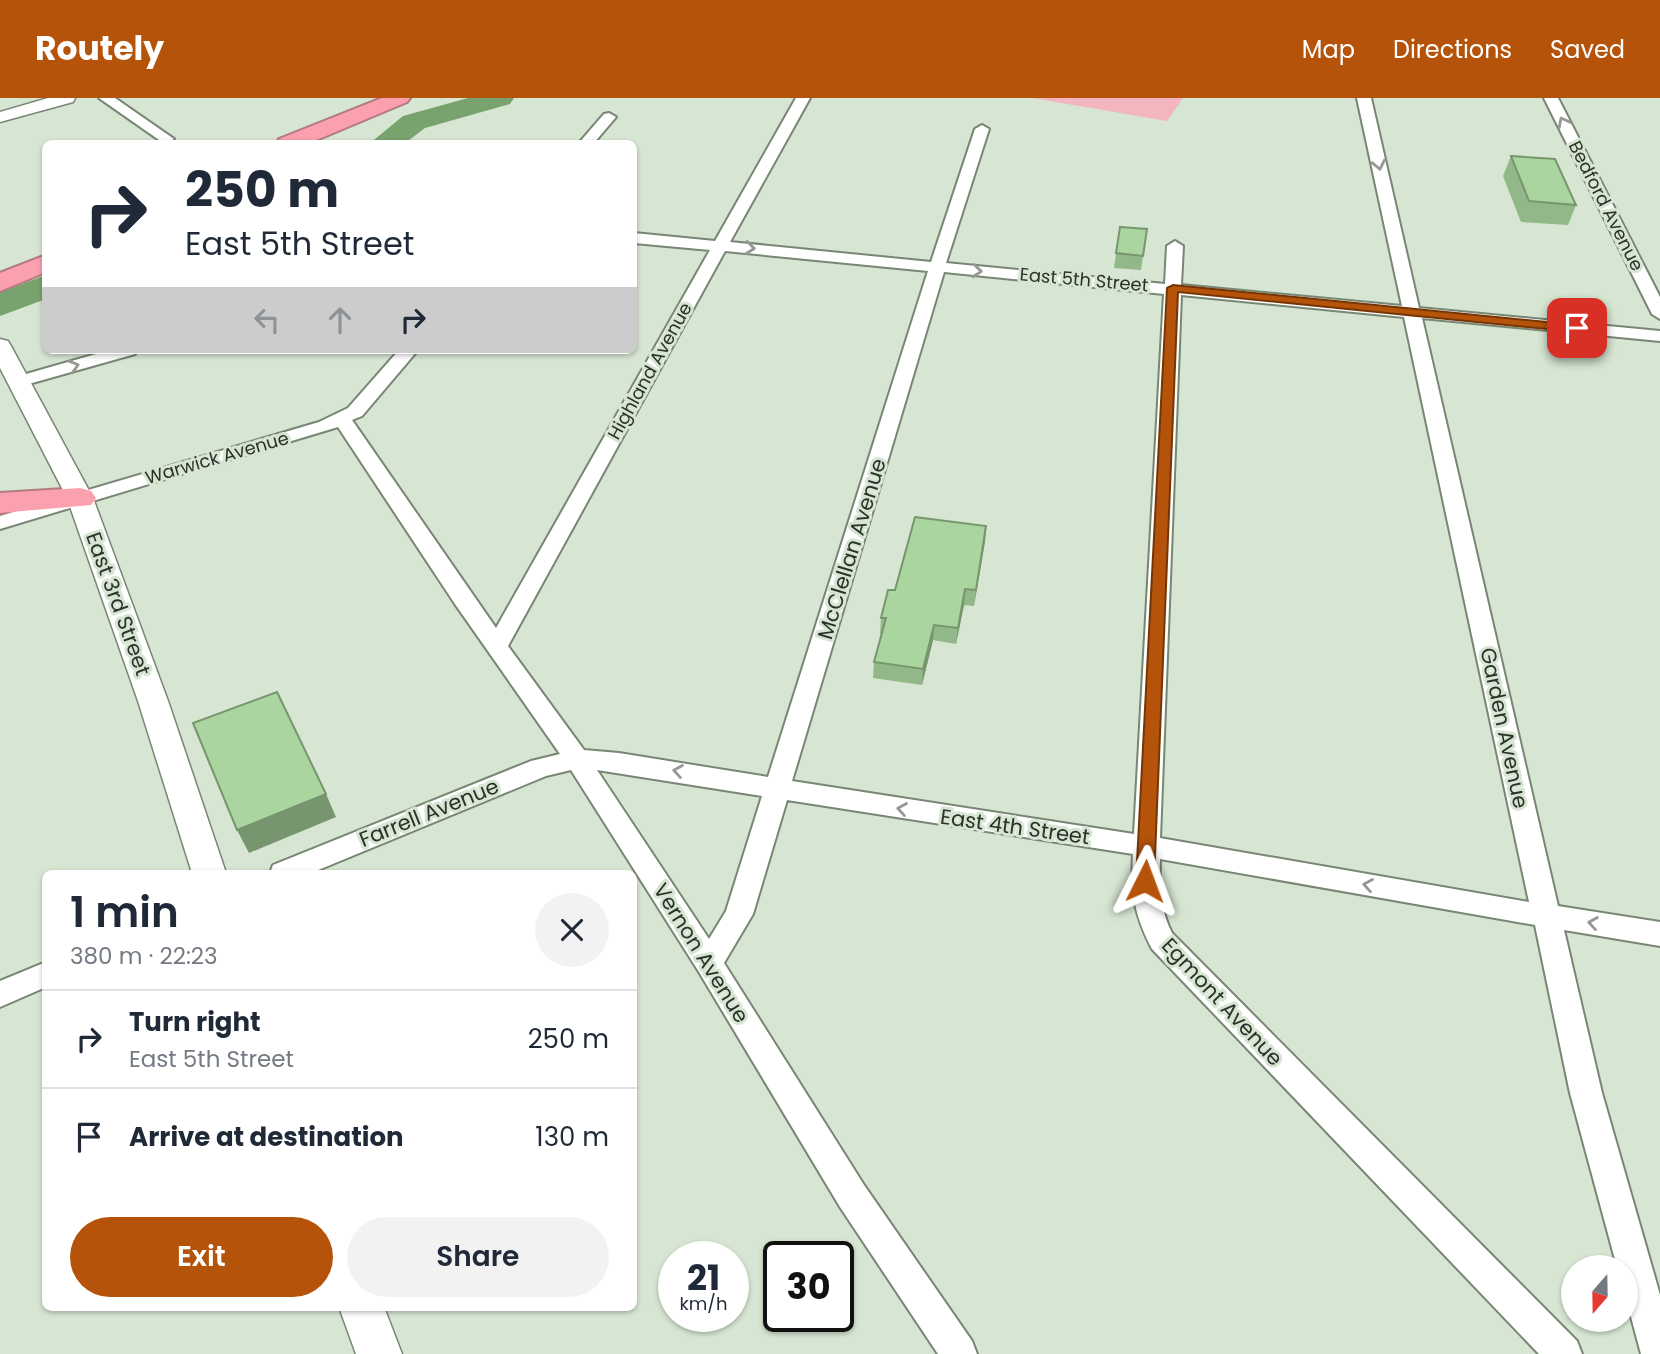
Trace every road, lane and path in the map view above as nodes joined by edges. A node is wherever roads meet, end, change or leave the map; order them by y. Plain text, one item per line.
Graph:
1 (67, 98) edge
2 (106, 98) edge
3 (393, 98) edge
4 (400, 98) edge
5 (803, 98) edge
6 (1364, 98) edge
7 (1551, 98) edge
8 (424, 99) edge
9 (372, 108) junction
10 (0, 117) edge
11 (609, 117) dead end
12 (982, 129) dead end
13 (167, 139) dead end
14 (296, 140) edge
15 (324, 140) edge
16 (589, 140) edge
17 (637, 238) edge
18 (720, 245) junction
19 (1175, 246) dead end
20 (42, 251) edge
21 (42, 264) edge
22 (939, 268) junction
23 (0, 270) edge
24 (0, 283) edge
25 (1173, 288) junction
26 (1412, 313) junction
27 (1660, 314) edge
28 (1660, 336) edge
29 (3, 351) edge
30 (115, 354) edge
31 (405, 354) edge
32 (18, 382) junction
33 (342, 419) junction
34 (79, 498) junction
35 (0, 503) edge
36 (0, 523) edge
37 (498, 644) junction
38 (577, 759) junction
39 (778, 788) junction
40 (1147, 846) junction
41 (208, 870) edge
42 (291, 870) edge
43 (1546, 916) junction
44 (1660, 934) edge
45 (709, 963) junction
46 (42, 976) edge
47 (0, 993) edge
48 (363, 1311) edge
49 (379, 1354) edge
50 (958, 1354) edge
51 (1564, 1354) edge
52 (1659, 1354) edge

1 - 10 street
2 - 13 street
3 - 9 highway
4 - 9 highway
5 - 18 street, Highland Avenue
6 -> 26 street, Garden Avenue
27 -> 7 street, Bedford Avenue
8 - 15 highway
9 - 14 highway
11 - 16 street
12 - 22 street, McClellan Avenue
17 - 18 street, East 5th Street
18 -> 22 street, East 5th Street
18 - 37 street, Highland Avenue
19 - 25 street, Egmont Avenue
20 - 23 highway
21 - 24 highway
22 -> 25 street, East 5th Street
22 - 39 street, McClellan Avenue
25 - 26 street, East 5th Street
25 - 40 street, Egmont Avenue
26 - 28 street, East 5th Street
26 - 43 street, Garden Avenue
29 - 32 street, East 3rd Street
32 -> 30 street
31 - 33 street, Warwick Avenue
32 - 34 street, East 3rd Street
33 - 34 street, Warwick Avenue
33 - 37 street, Vernon Avenue
34 - 35 highway
34 - 36 street, Warwick Avenue
34 - 41 street, East 3rd Street
37 - 38 street, Vernon Avenue
39 -> 38 street, East 4th Street
38 - 42 street, Farrell Avenue
38 - 45 street, Vernon Avenue
40 -> 39 street, East 4th Street
39 - 45 street, McClellan Avenue
43 -> 40 street, East 4th Street
40 - 51 street, Egmont Avenue
44 -> 43 street, East 4th Street
43 - 52 street, Garden Avenue
45 - 50 street, Vernon Avenue
46 - 47 street
48 - 49 street

